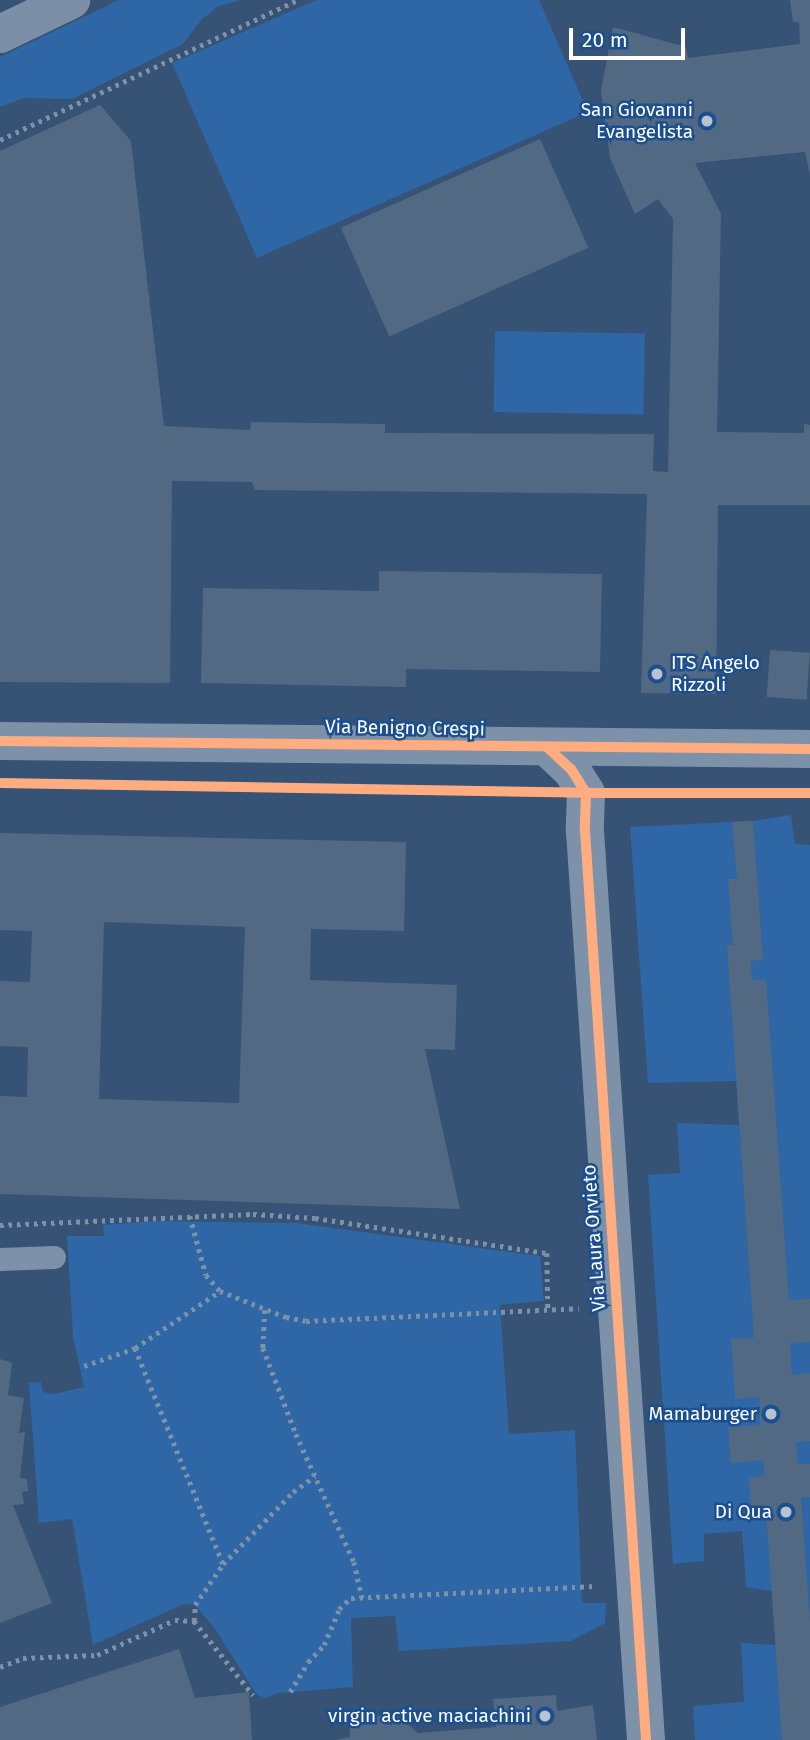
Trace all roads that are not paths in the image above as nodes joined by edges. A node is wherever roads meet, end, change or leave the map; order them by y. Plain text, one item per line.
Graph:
1 (71, 0) edge
2 (0, 34) edge
3 (0, 741) edge
4 (547, 747) junction
5 (625, 748) junction
6 (810, 750) edge
7 (586, 793) junction
8 (54, 1257) dead end
9 (0, 1259) edge
10 (646, 1740) edge

1 - 2 main road
3 - 4 street, Via Benigno Crespi
4 - 5 street, Via Benigno Crespi
4 - 7 street
5 - 6 street, Via Benigno Crespi
5 - 7 street
7 - 10 street, Via Laura Orvieto
8 - 9 lane

